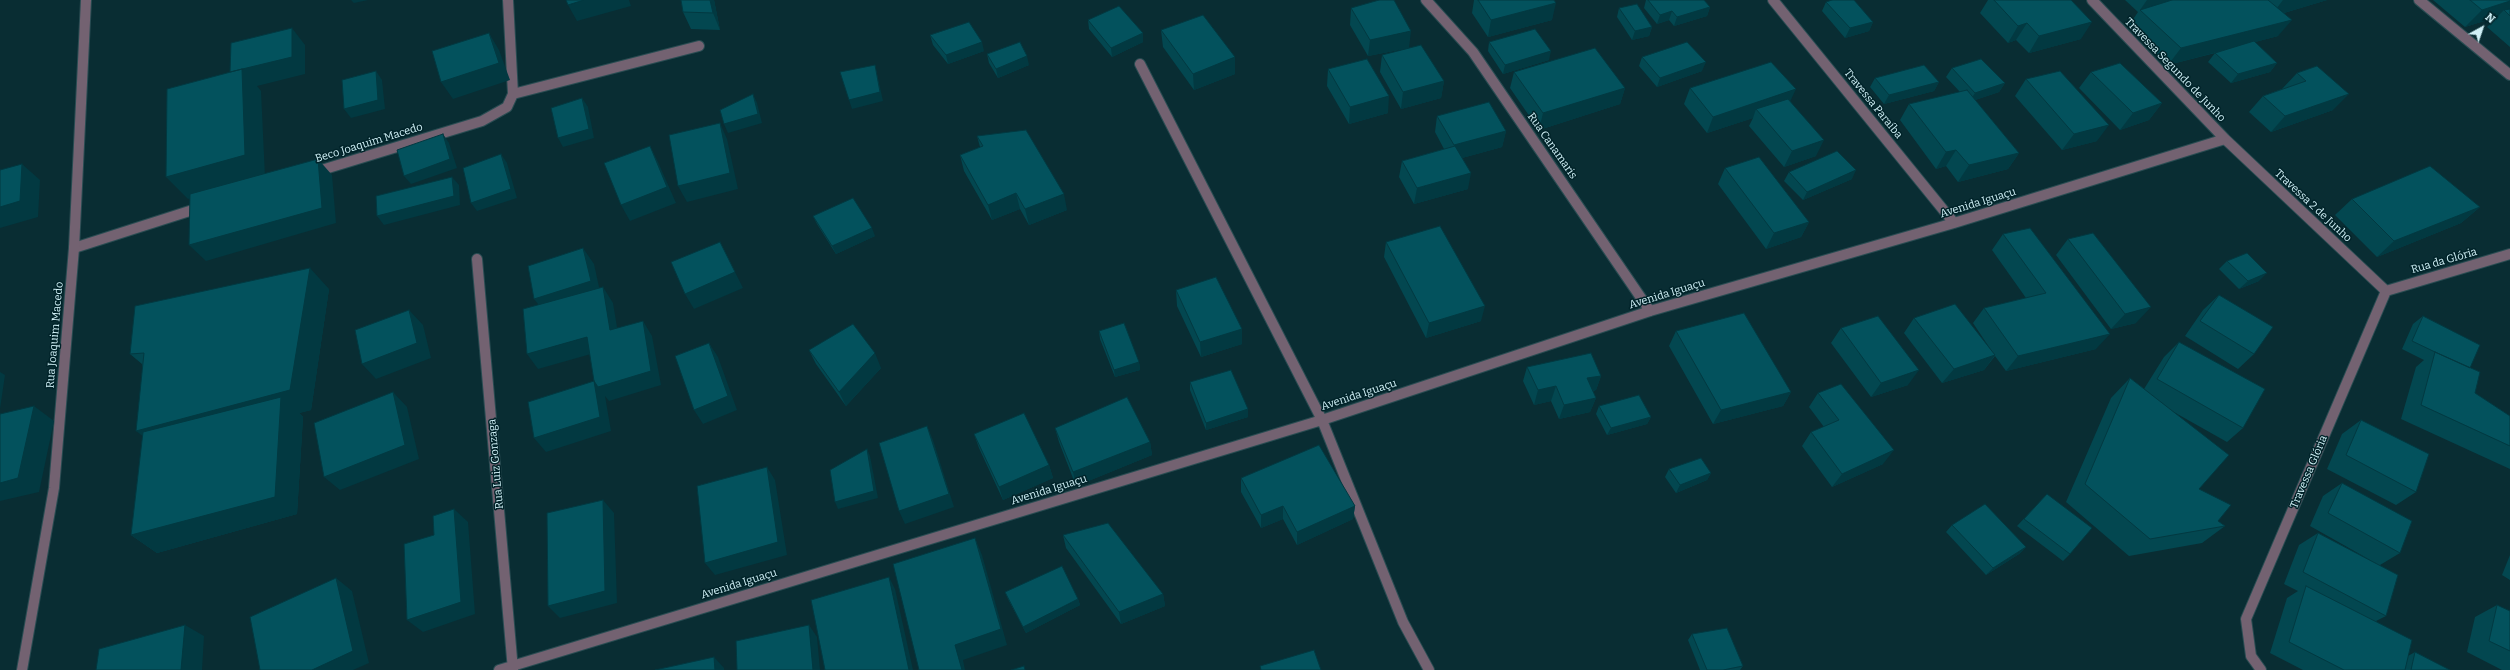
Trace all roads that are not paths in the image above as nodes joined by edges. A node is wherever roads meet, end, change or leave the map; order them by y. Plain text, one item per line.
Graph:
1 (86, 0) edge
2 (508, 0) edge
3 (1426, 0) edge
4 (1774, 0) edge
5 (2092, 0) edge
6 (2419, 0) edge
7 (699, 46) dead end
8 (1140, 64) dead end
9 (2510, 75) edge
10 (513, 94) junction
11 (2225, 139) junction
12 (305, 175) edge
13 (210, 204) edge
14 (1954, 223) junction
15 (74, 248) junction
16 (2510, 254) edge
17 (477, 259) dead end
18 (2386, 291) junction
19 (1650, 311) junction
20 (1322, 420) junction
21 (513, 668) edge
22 (22, 670) edge
23 (499, 670) edge
24 (1430, 670) edge
25 (2261, 670) edge

1 - 15 street, Rua Joaquim Macedo
2 - 10 street
3 - 19 street, Rua Canamaris
4 - 14 street, Travessa Paraíba
5 - 11 street, Travessa Segundo de Junho
6 - 9 street
7 - 10 street
8 - 20 street
10 - 12 street, Beco Joaquim Macedo
11 - 14 street, Avenida Iguaçu
11 - 18 street, Travessa 2 de Junho
13 - 15 street
14 - 19 street, Avenida Iguaçu
15 - 22 street, Rua Joaquim Macedo
16 - 18 street, Rua da Glória
17 - 21 street, Rua Luiz Gonzaga
18 - 25 street, Travessa Glória
19 - 20 street, Avenida Iguaçu
20 - 21 street, Avenida Iguaçu
20 - 24 street
21 - 23 street, Avenida Iguaçu

